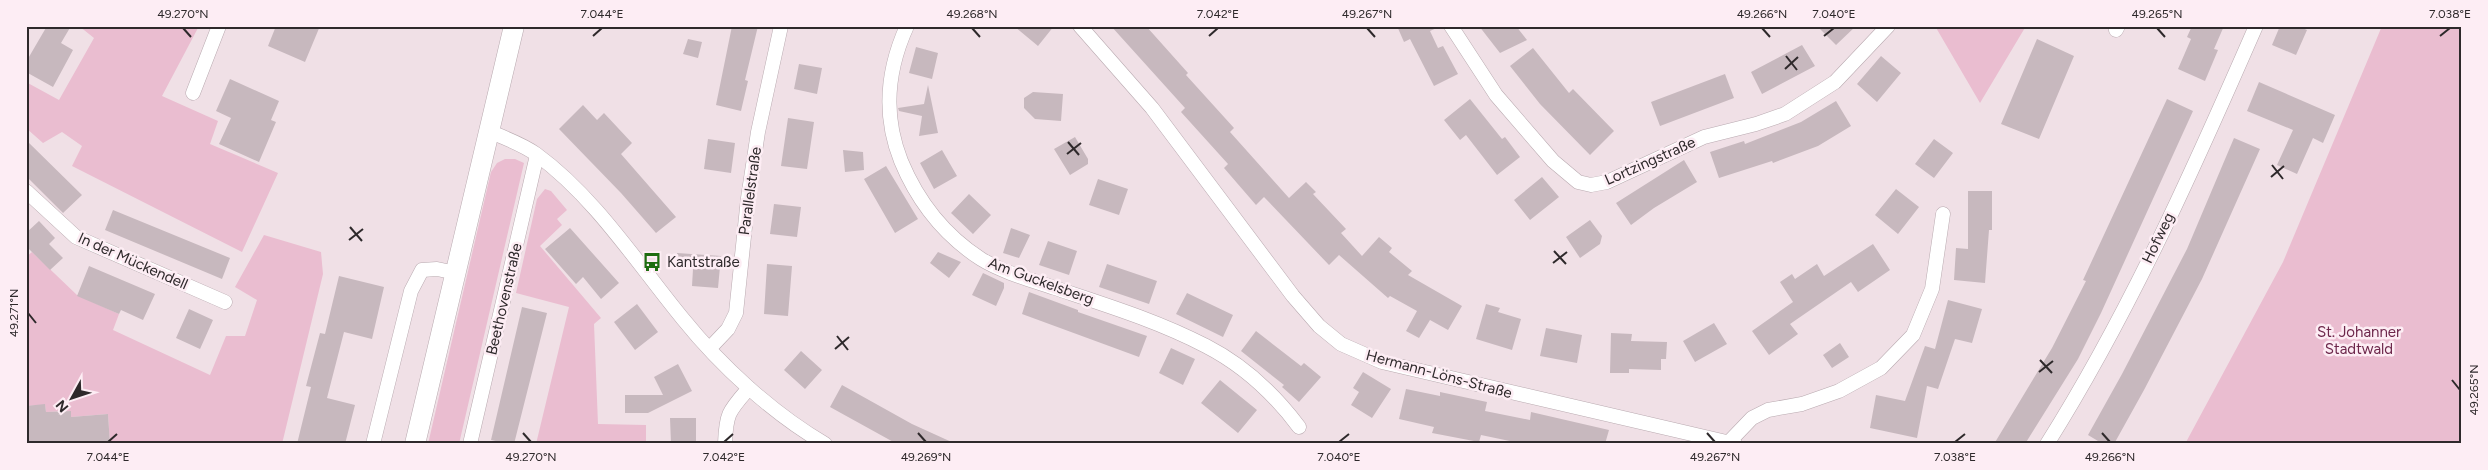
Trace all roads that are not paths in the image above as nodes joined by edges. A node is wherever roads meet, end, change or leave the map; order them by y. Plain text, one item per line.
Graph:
1 (219, 26) edge
2 (514, 26) edge
3 (781, 26) edge
4 (907, 26) edge
5 (1080, 26) edge
6 (1451, 26) edge
7 (1888, 26) edge
8 (2256, 26) edge
9 (193, 93) dead end
10 (488, 131) junction
11 (537, 155) junction
12 (26, 191) edge
13 (1943, 214) dead end
14 (456, 273) junction
15 (225, 302) dead end
16 (710, 348) junction
17 (749, 388) junction
18 (1299, 427) dead end
19 (1732, 443) edge
20 (373, 444) edge
21 (415, 444) edge
22 (470, 444) edge
23 (725, 444) edge
24 (825, 444) edge
25 (2047, 444) edge

1 - 9 street
2 - 10 street
3 - 16 street, Parallelstraße
4 - 18 street, Am Guckelsberg
5 - 19 street, Hermann-Löns-Straße
6 - 7 street, Lortzingstraße
8 - 25 street, Hofweg
10 - 11 street
10 - 14 street
11 - 16 street
11 - 22 street, Beethovenstraße
12 - 15 street, In der Mückendell
13 - 19 street
14 - 20 street
14 - 21 street
16 - 17 street
17 - 23 street
17 - 24 street

